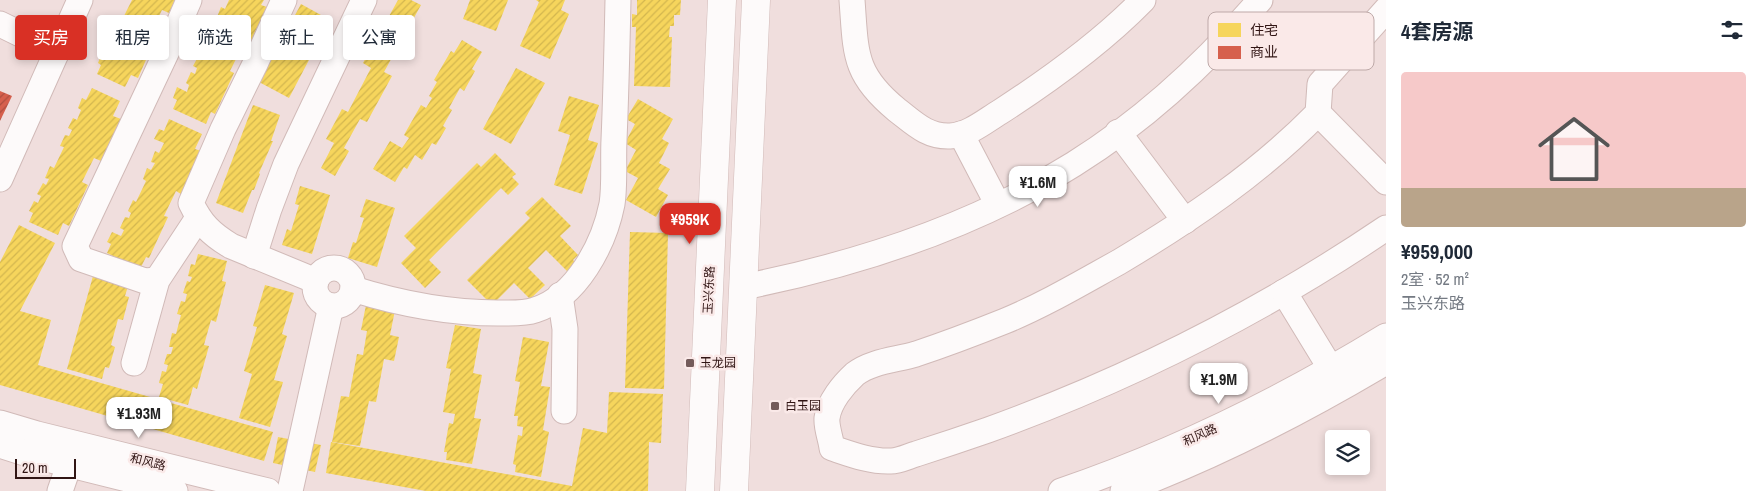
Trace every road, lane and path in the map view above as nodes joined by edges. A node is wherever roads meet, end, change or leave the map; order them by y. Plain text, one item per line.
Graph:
1 (80, 0) edge
2 (189, 0) edge
3 (284, 0) edge
4 (364, 0) edge
5 (618, 0) edge
6 (722, 0) edge
7 (756, 0) edge
8 (852, 0) edge
9 (1143, 0) edge
10 (1260, 0) edge
11 (1386, 10) edge
12 (1249, 12) edge
13 (73, 15) edge
14 (1374, 23) edge
15 (0, 24) edge
16 (15, 31) edge
17 (1208, 56) edge
18 (53, 60) edge
19 (1332, 70) edge
20 (1318, 112) junction
21 (1118, 132) junction
22 (961, 134) junction
23 (0, 178) edge
24 (1386, 182) edge
25 (998, 205) junction
26 (198, 218) junction
27 (1185, 221) junction
28 (1386, 228) edge
29 (254, 256) junction
30 (156, 280) junction
31 (316, 281) junction
32 (743, 287) junction
33 (353, 289) junction
34 (1284, 292) junction
35 (560, 295) junction
36 (331, 306) junction
37 (1386, 336) edge
38 (1386, 362) edge
39 (134, 363) dead end
40 (1331, 369) junction
41 (564, 411) dead end
42 (0, 422) edge
43 (0, 445) edge
44 (69, 465) junction
45 (60, 491) edge
46 (175, 491) edge
47 (268, 491) edge
48 (290, 491) edge
49 (700, 491) edge
50 (734, 491) edge
51 (1061, 491) edge
52 (1123, 491) edge

1 - 13 street
2 - 30 street
3 - 26 street
4 - 29 street
5 - 35 street
6 - 49 main road, 玉兴东路
7 - 32 main road
8 - 22 street
9 - 22 street
10 - 12 street
11 - 14 street
15 - 16 street
17 - 21 street
18 - 23 street
19 - 20 street
20 - 24 street
20 - 27 street
21 - 25 street
21 - 27 street
22 - 25 street
25 - 32 street
26 - 29 street
26 - 30 street
27 - 34 street
28 - 34 street
29 - 31 street
30 - 39 street
31 - 33 street
31 - 36 street
32 - 50 main road
33 - 35 street
33 - 36 street
34 - 40 street
35 - 41 street
36 - 48 street
37 - 40 street, 和风路
38 - 52 street, 和风路
40 - 51 street, 和风路
42 - 47 street, 和风路
43 - 44 street, 和风路
44 - 45 street
44 - 46 street, 和风路

